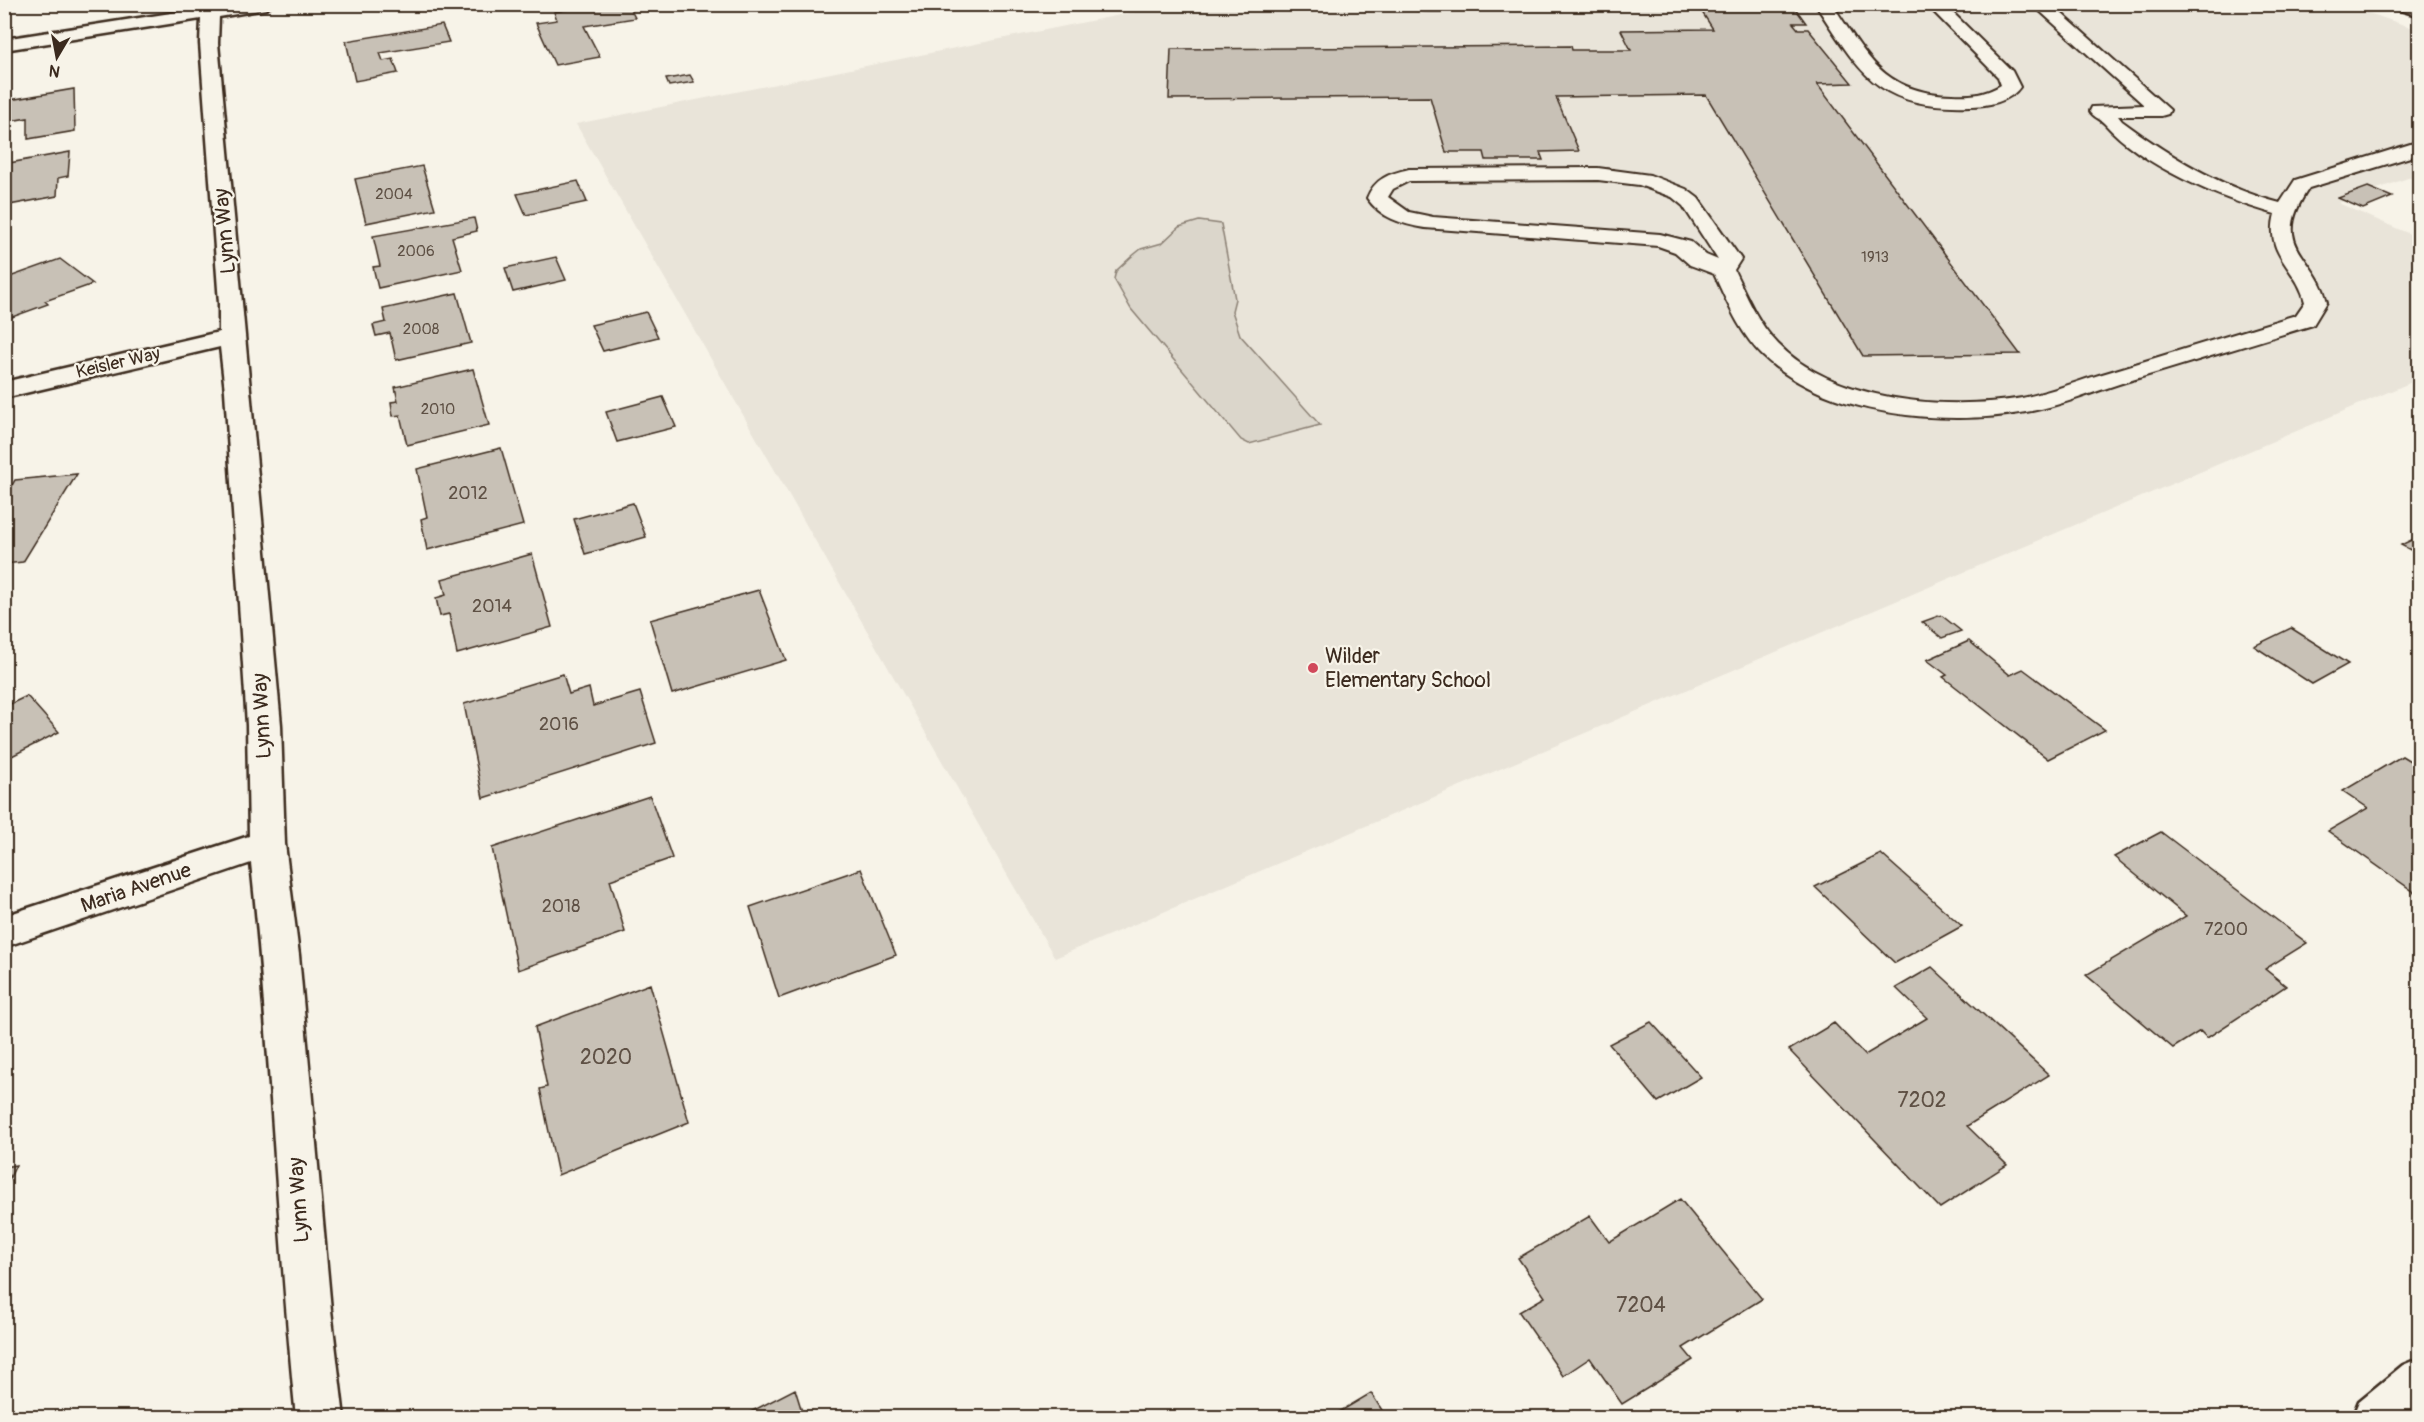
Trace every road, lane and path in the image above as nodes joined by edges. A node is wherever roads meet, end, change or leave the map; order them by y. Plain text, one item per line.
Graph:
1 (266, 4) edge
2 (1466, 4) edge
3 (1823, 4) edge
4 (1934, 4) edge
5 (2040, 4) edge
6 (2400, 4) edge
7 (1414, 5) edge
8 (215, 10) edge
9 (2420, 11) edge
10 (4, 45) edge
11 (2420, 147) edge
12 (2286, 210) junction
13 (1723, 270) junction
14 (231, 337) junction
15 (4, 390) edge
16 (267, 844) junction
17 (4, 932) edge
18 (2420, 1382) edge
19 (320, 1418) edge
20 (2376, 1418) edge

1 - 8 street
2 - 7 lane
3 - 4 lane
5 - 12 lane
6 - 9 street
8 - 10 street
8 - 14 street, Lynn Way
11 - 12 lane
12 - 13 lane
13 - 13 lane
14 - 15 street, Keisler Way
14 - 16 street, Lynn Way
16 - 17 street, Maria Avenue
16 - 19 street, Lynn Way
18 - 20 street

